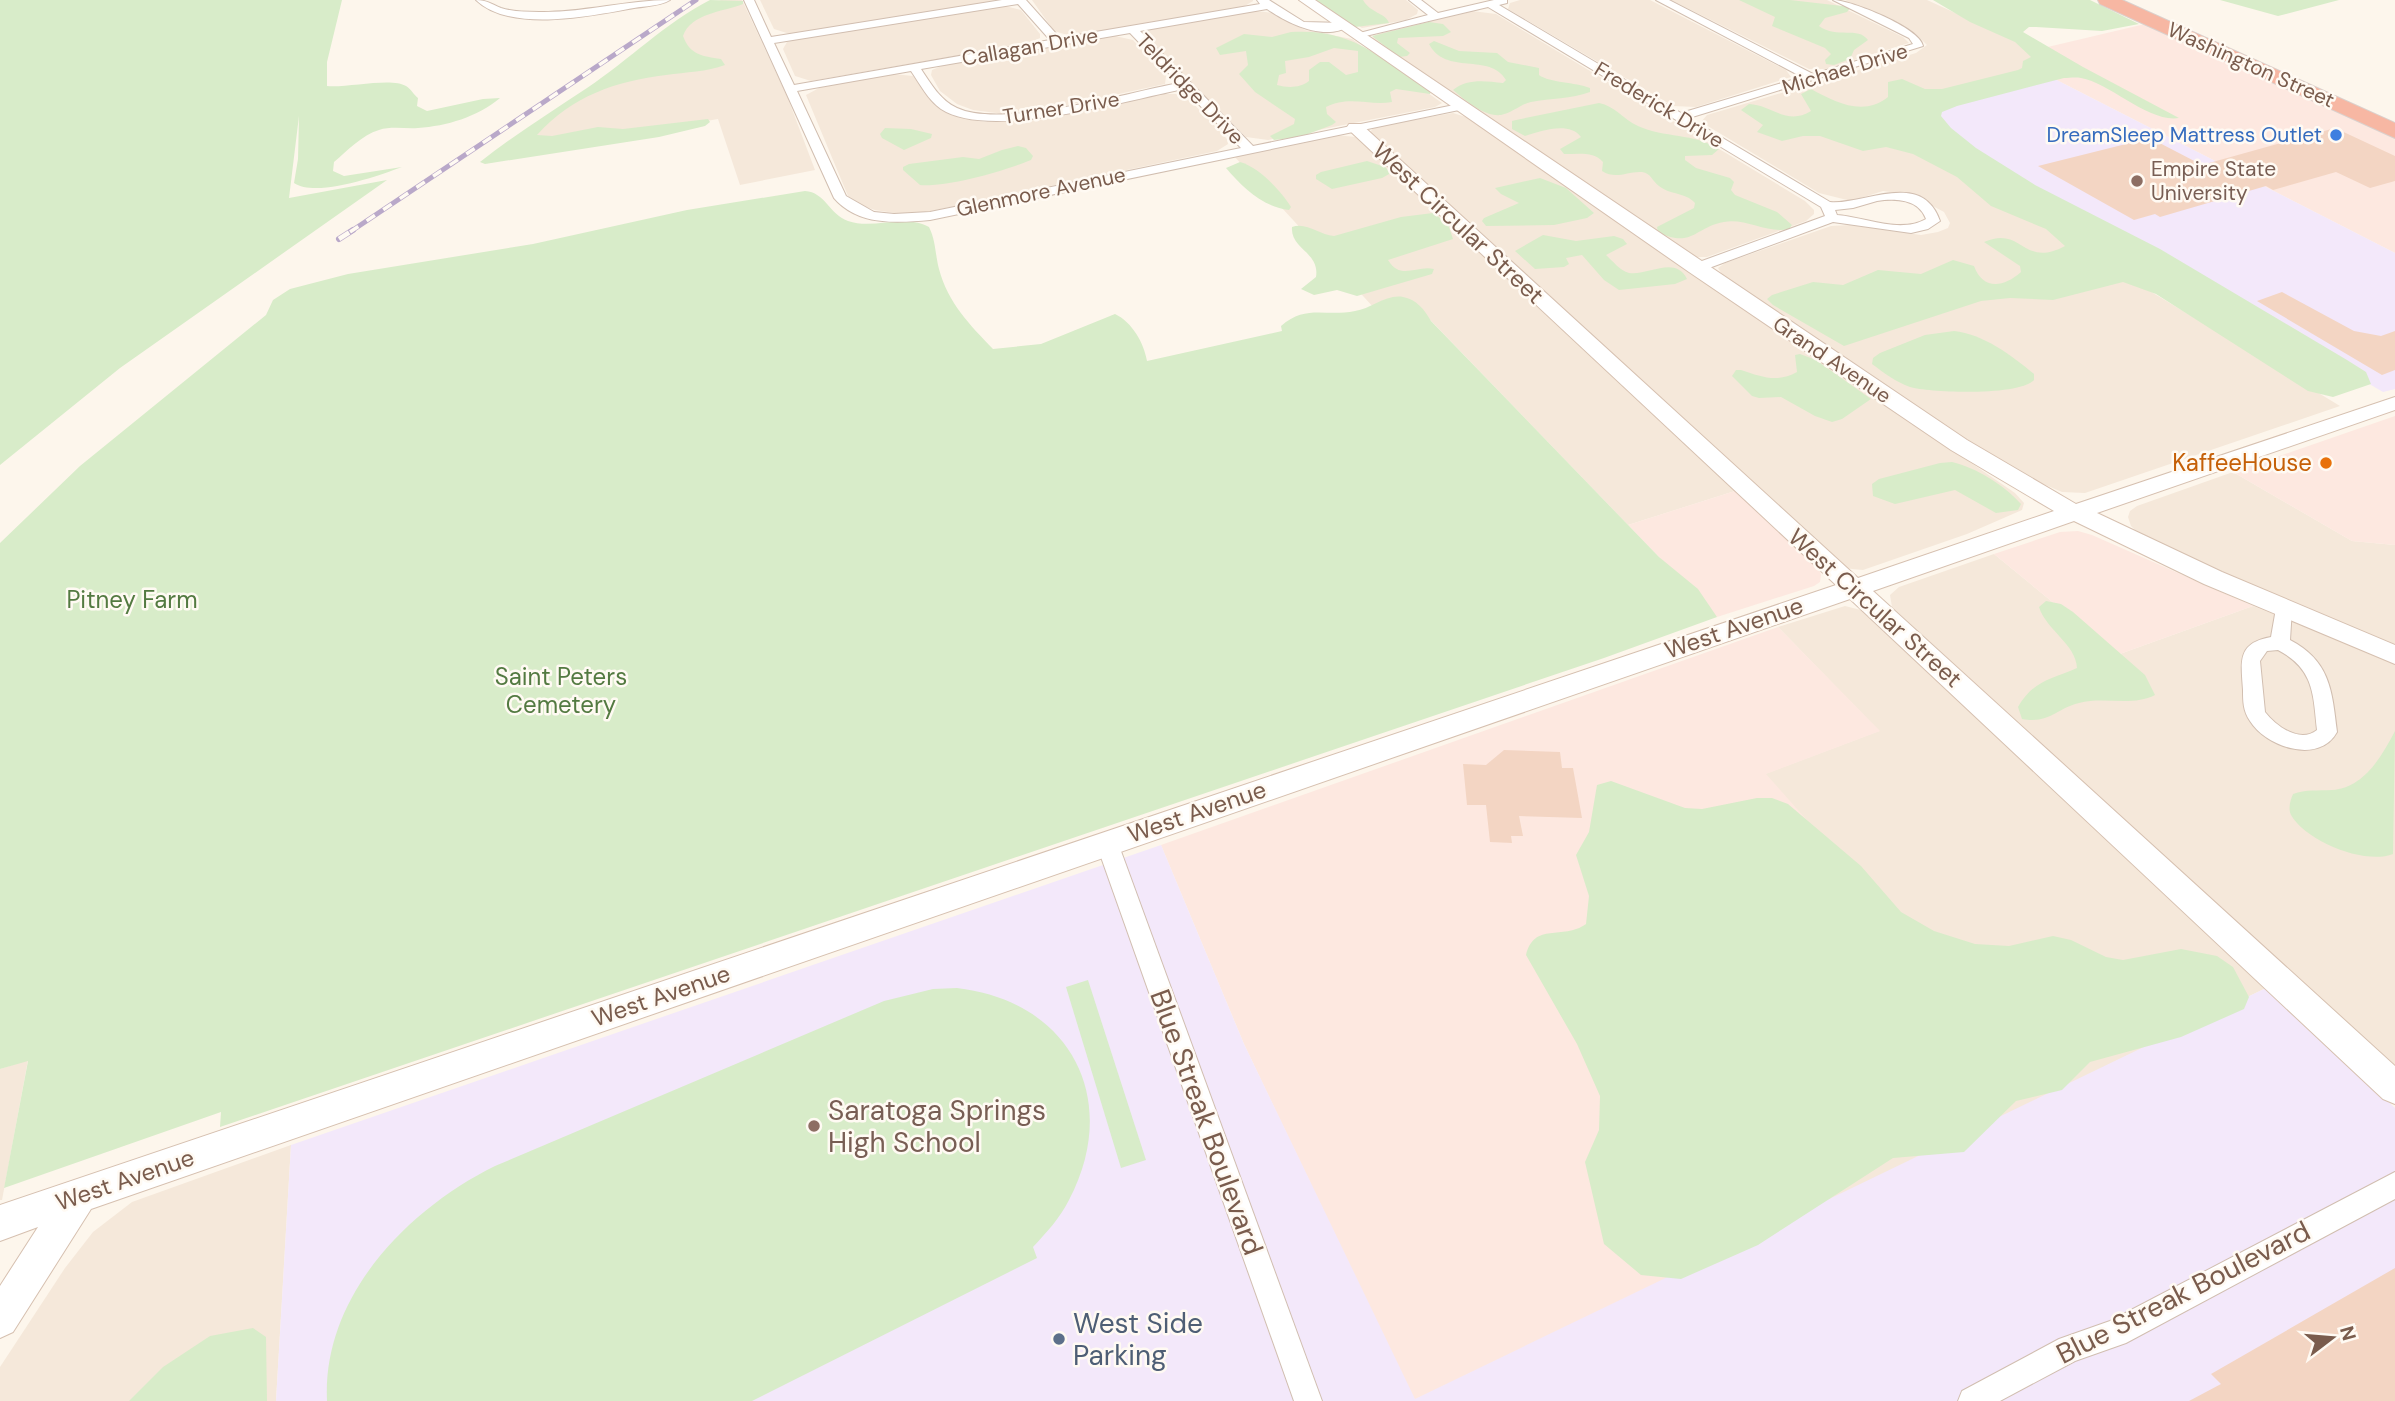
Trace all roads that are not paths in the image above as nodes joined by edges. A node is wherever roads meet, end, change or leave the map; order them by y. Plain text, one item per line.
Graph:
1 (481, 0) edge
2 (665, 0) edge
3 (749, 0) edge
4 (1020, 0) edge
5 (1306, 0) edge
6 (1414, 0) edge
7 (1507, 0) edge
8 (1661, 0) edge
9 (1838, 0) edge
10 (2107, 0) edge
11 (1266, 3) edge
12 (1490, 4) junction
13 (1436, 16) junction
14 (1132, 29) junction
15 (1351, 31) junction
16 (767, 41) junction
17 (1057, 42) junction
18 (914, 67) junction
19 (1813, 78) junction
20 (1186, 85) junction
21 (789, 89) junction
22 (1459, 107) junction
23 (1680, 117) junction
24 (1355, 127) junction
25 (2395, 131) edge
26 (1249, 149) junction
27 (1829, 212) junction
28 (1696, 268) junction
29 (2395, 403) edge
30 (2072, 513) junction
31 (1852, 588) junction
32 (2283, 608) junction
33 (2280, 643) junction
34 (2395, 655) edge
35 (1107, 843) junction
36 (2395, 1088) edge
37 (2395, 1185) edge
38 (80, 1195) junction
39 (0, 1223) edge
40 (0, 1319) edge
41 (1308, 1401) edge
42 (1972, 1401) edge

1 - 2 street
3 - 16 street, Glenmore Avenue
4 - 16 street
4 - 17 street
5 - 15 street, Grand Avenue
6 - 13 street
7 - 12 street
8 - 19 street
9 - 19 street, Michael Drive
10 - 25 highway, Washington Street
11 - 14 street, Callagan Drive
11 - 15 street
12 - 13 street
12 - 23 street, Frederick Drive
13 - 15 street
14 - 17 street, Callagan Drive
14 - 20 street, Teldridge Drive
15 - 22 street, Grand Avenue
16 - 21 street, Glenmore Avenue
17 - 18 street, Callagan Drive
18 - 20 street, Turner Drive
18 - 21 street, Callagan Drive
19 - 23 street, Michael Drive
20 - 26 street, Teldridge Drive
21 - 26 street, Glenmore Avenue
22 - 24 street, Glenmore Avenue
22 - 28 street, Grand Avenue
23 - 27 street, Frederick Drive
24 - 26 street, Glenmore Avenue
24 - 31 street, West Circular Street
27 - 27 street, Frederick Drive
27 - 28 street, Frederick Drive
28 - 30 street, Grand Avenue
29 - 30 street, West Avenue
30 - 31 street, West Avenue
30 - 32 street, Grand Avenue
31 - 35 street, West Avenue
31 - 36 street, West Circular Street
32 - 33 street
32 - 34 street, Grand Avenue
33 - 33 street
35 - 38 street, West Avenue
35 - 41 street, Blue Streak Boulevard
37 - 42 street, Blue Streak Boulevard
38 - 39 street, West Avenue
38 - 40 street

